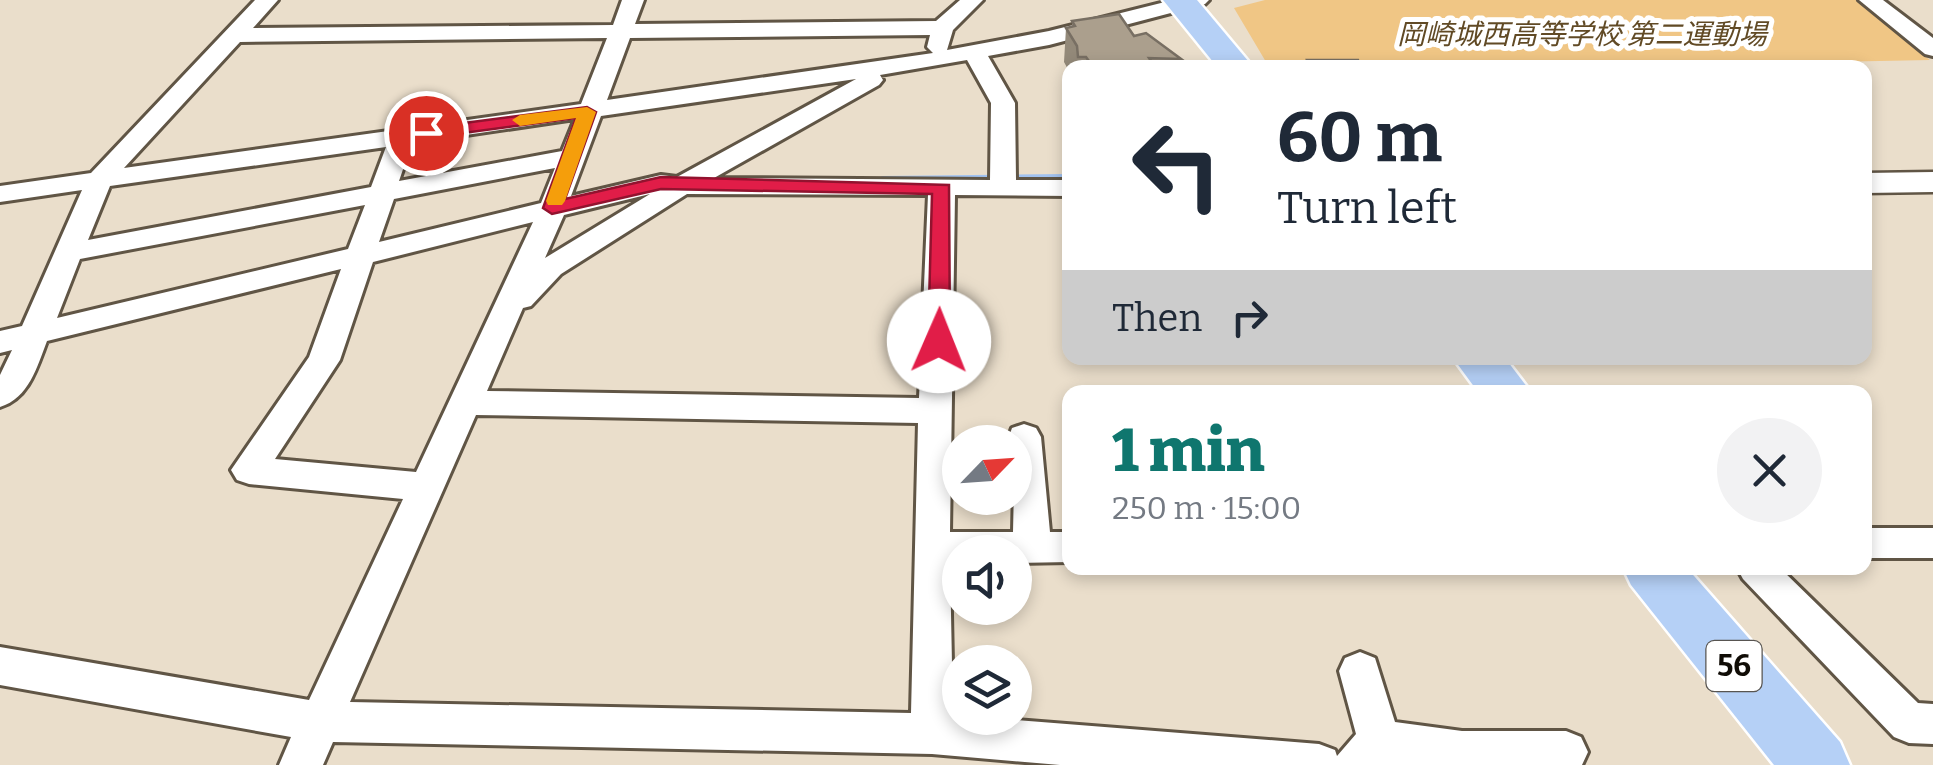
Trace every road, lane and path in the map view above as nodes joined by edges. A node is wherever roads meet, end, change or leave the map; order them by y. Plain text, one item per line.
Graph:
1 (267, 0) edge
2 (633, 0) edge
3 (972, 0) edge
4 (1870, 0) edge
5 (1186, 1) edge
6 (942, 28) junction
7 (621, 31) junction
8 (233, 35) junction
9 (1933, 49) edge
10 (974, 52) junction
11 (944, 57) junction
12 (1231, 60) edge
13 (898, 66) junction
14 (587, 112) junction
15 (402, 136) junction
16 (571, 158) junction
17 (100, 180) junction
18 (1872, 182) edge
19 (1933, 182) edge
20 (681, 186) junction
21 (1062, 188) edge
22 (942, 189) junction
23 (1003, 189) junction
24 (383, 193) junction
25 (0, 194) edge
26 (552, 208) junction
27 (72, 252) junction
28 (361, 254) junction
29 (33, 334) junction
30 (0, 342) edge
31 (484, 353) junction
32 (1483, 365) edge
33 (1500, 385) edge
34 (0, 395) edge
35 (464, 403) junction
36 (937, 410) junction
37 (1032, 470) edge
38 (426, 487) junction
39 (1872, 543) edge
40 (1933, 543) edge
41 (1051, 547) edge
42 (931, 548) junction
43 (1658, 575) edge
44 (1763, 575) edge
45 (0, 666) edge
46 (1360, 672) dead end
47 (319, 722) junction
48 (1933, 724) edge
49 (932, 734) junction
50 (1566, 752) dead end
51 (1367, 753) edge
52 (301, 765) edge
53 (1318, 765) edge
54 (1816, 765) edge

1 - 8 street
2 - 7 street
3 - 6 street
4 - 9 street
5 - 10 street
5 - 12 main road
6 - 7 street
6 - 11 street
7 - 8 street
7 - 14 street
8 - 17 street
10 - 11 street
10 - 23 street
11 - 13 street
13 - 14 street
13 - 20 street
14 - 15 street
14 - 16 street
15 - 17 street
15 - 24 street
16 - 24 street
16 - 26 street
17 - 25 street
17 - 27 street
18 - 19 street
20 - 22 street
20 - 26 street
20 - 31 street
21 - 23 street
22 - 23 street
22 - 36 street
24 - 27 street
24 - 28 street
26 - 28 street
26 - 31 street
27 - 29 street
28 - 29 street
28 - 38 street
29 - 30 street
29 - 34 street
31 - 35 street
32 - 33 main road
35 - 36 street
35 - 38 street
36 - 42 street
37 - 41 street
38 - 47 street
39 - 40 street
41 - 42 street
42 - 49 street
43 - 54 main road, 56
44 - 48 street
45 - 47 street
46 - 51 street
47 - 49 street
47 - 52 street
49 - 53 street
50 - 51 street

